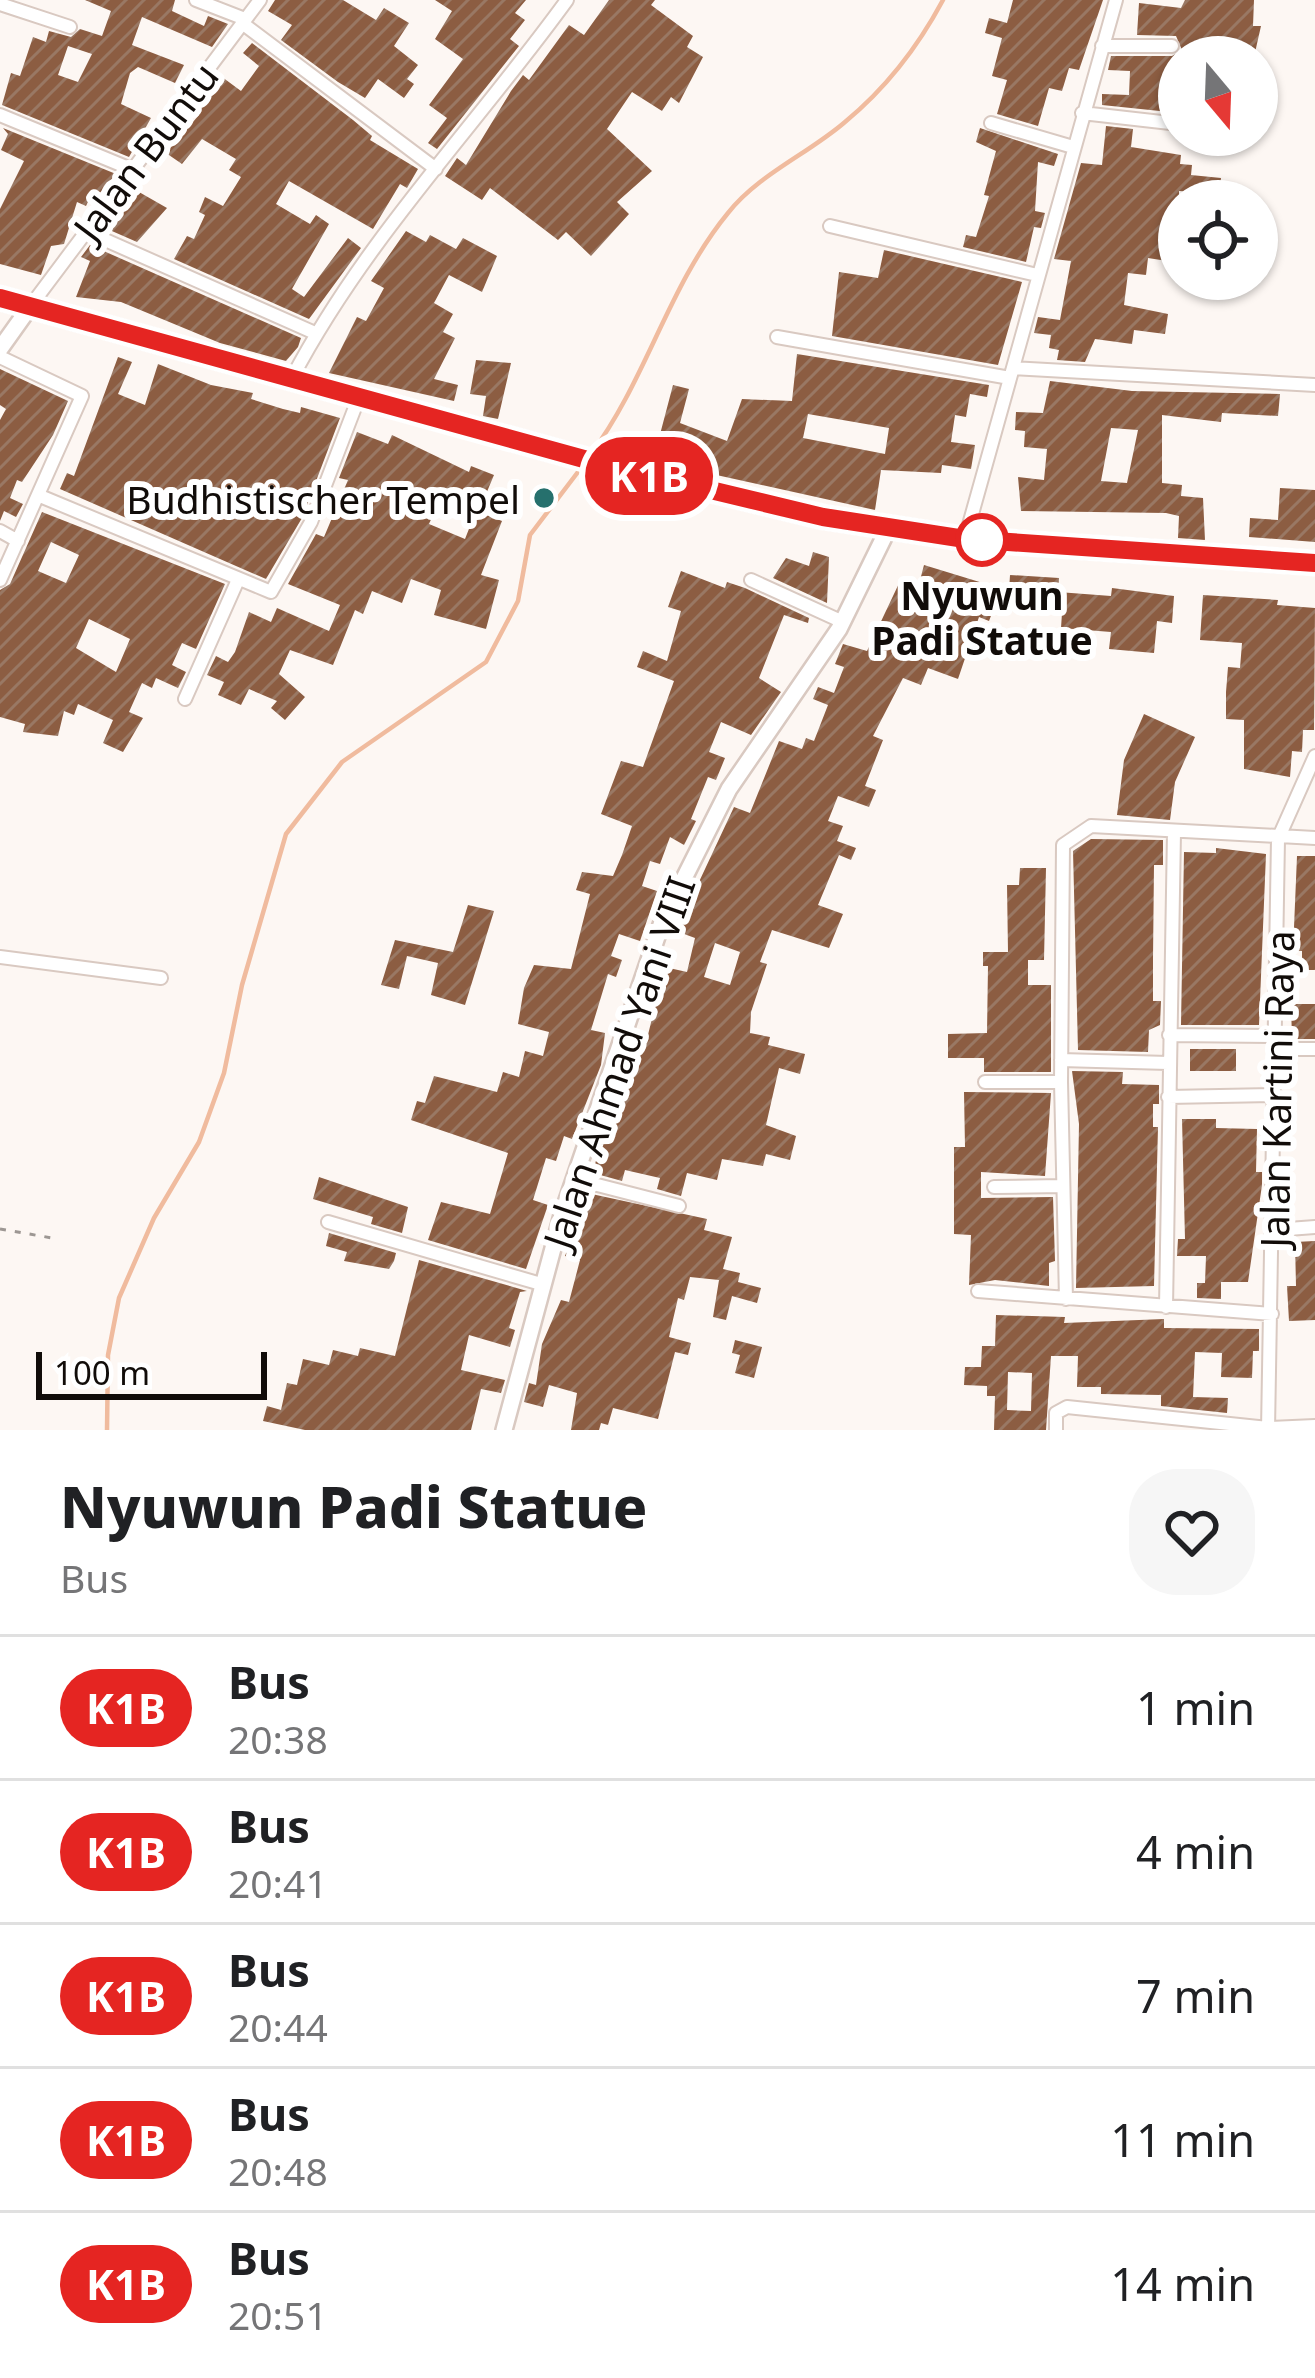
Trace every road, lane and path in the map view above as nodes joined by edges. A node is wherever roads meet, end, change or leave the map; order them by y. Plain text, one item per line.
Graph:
1 (196, 0) edge
2 (260, 0) edge
3 (567, 0) edge
4 (1116, 0) edge
5 (0, 4) edge
6 (243, 21) junction
7 (70, 27) dead end
8 (1102, 46) junction
9 (1158, 46) edge
10 (1082, 113) junction
11 (0, 116) edge
12 (1158, 122) edge
13 (991, 123) dead end
14 (1072, 147) junction
15 (130, 169) junction
16 (436, 169) junction
17 (830, 226) dead end
18 (86, 231) junction
19 (1036, 275) junction
20 (0, 298) edge
21 (32, 304) junction
22 (315, 333) junction
23 (777, 337) dead end
24 (0, 353) edge
25 (1011, 373) junction
26 (292, 378) junction
27 (1315, 386) edge
28 (359, 397) junction
29 (40, 496) junction
30 (888, 529) junction
31 (0, 531) edge
32 (965, 539) junction
33 (19, 541) junction
34 (1315, 563) edge
35 (0, 580) edge
36 (751, 580) dead end
37 (237, 582) junction
38 (843, 622) junction
39 (185, 699) dead end
40 (1315, 755) edge
41 (1174, 832) junction
42 (1315, 838) edge
43 (1278, 839) junction
44 (0, 958) edge
45 (161, 978) dead end
46 (1169, 1035) junction
47 (1276, 1042) junction
48 (1315, 1049) edge
49 (1061, 1060) junction
50 (1168, 1064) junction
51 (985, 1082) dead end
52 (1060, 1082) junction
53 (1276, 1095) junction
54 (1168, 1097) junction
55 (574, 1179) junction
56 (994, 1186) dead end
57 (1062, 1186) junction
58 (679, 1206) dead end
59 (328, 1222) dead end
60 (1315, 1227) edge
61 (0, 1229) edge
62 (1275, 1230) junction
63 (58, 1239) dead end
64 (541, 1284) junction
65 (978, 1291) dead end
66 (1066, 1299) junction
67 (1166, 1307) junction
68 (1272, 1314) junction
69 (1159, 1423) edge
70 (1315, 1426) edge
71 (1268, 1429) edge
72 (504, 1430) edge
73 (1056, 1430) edge

1 - 6 street
2 - 6 street, Jalan Buntu
3 - 16 street
4 - 8 street
5 - 7 street
6 - 15 street, Jalan Buntu
6 - 16 street
8 - 9 street
8 - 10 street
10 - 12 street
10 - 14 street
11 - 15 street
13 - 14 street
14 - 19 street
15 - 18 street, Jalan Buntu
16 - 22 street
17 - 19 street
18 - 21 street, Jalan Buntu
18 - 22 street
19 - 25 street
20 - 21 highway
21 - 24 street
21 - 26 highway
22 - 26 street
23 - 25 street
24 - 29 street
25 - 27 street
25 - 32 street
26 - 28 highway
28 - 30 highway
28 - 37 street
29 - 33 street
29 - 37 street
30 - 32 highway
30 - 38 street, Jalan Ahmad Yani VIII
31 - 33 street
32 - 34 highway
33 - 35 street
36 - 38 street
37 - 39 street
38 - 55 street, Jalan Ahmad Yani VIII
40 - 43 street, Jalan Kartini Raya
41 - 43 street
41 - 46 street
41 - 49 street
42 - 43 street
43 - 47 street, Jalan Kartini Raya
44 - 45 street
46 - 47 street
46 - 50 street
47 - 48 street
47 - 53 street, Jalan Kartini Raya
49 - 50 street
49 - 52 street
50 - 54 street
51 - 52 street
52 - 57 street
53 - 54 street
53 - 62 street, Jalan Kartini Raya
54 - 67 street
55 - 58 street
55 - 64 street, Jalan Ahmad Yani VIII
56 - 57 street
57 - 66 street
59 - 64 street
60 - 62 street
61 - 63 path
62 - 68 street, Jalan Kartini Raya
64 - 72 street, Jalan Ahmad Yani VIII
65 - 66 street
66 - 67 street
67 - 68 street
68 - 71 street, Jalan Kartini Raya
69 - 71 street
69 - 73 street
70 - 71 street

